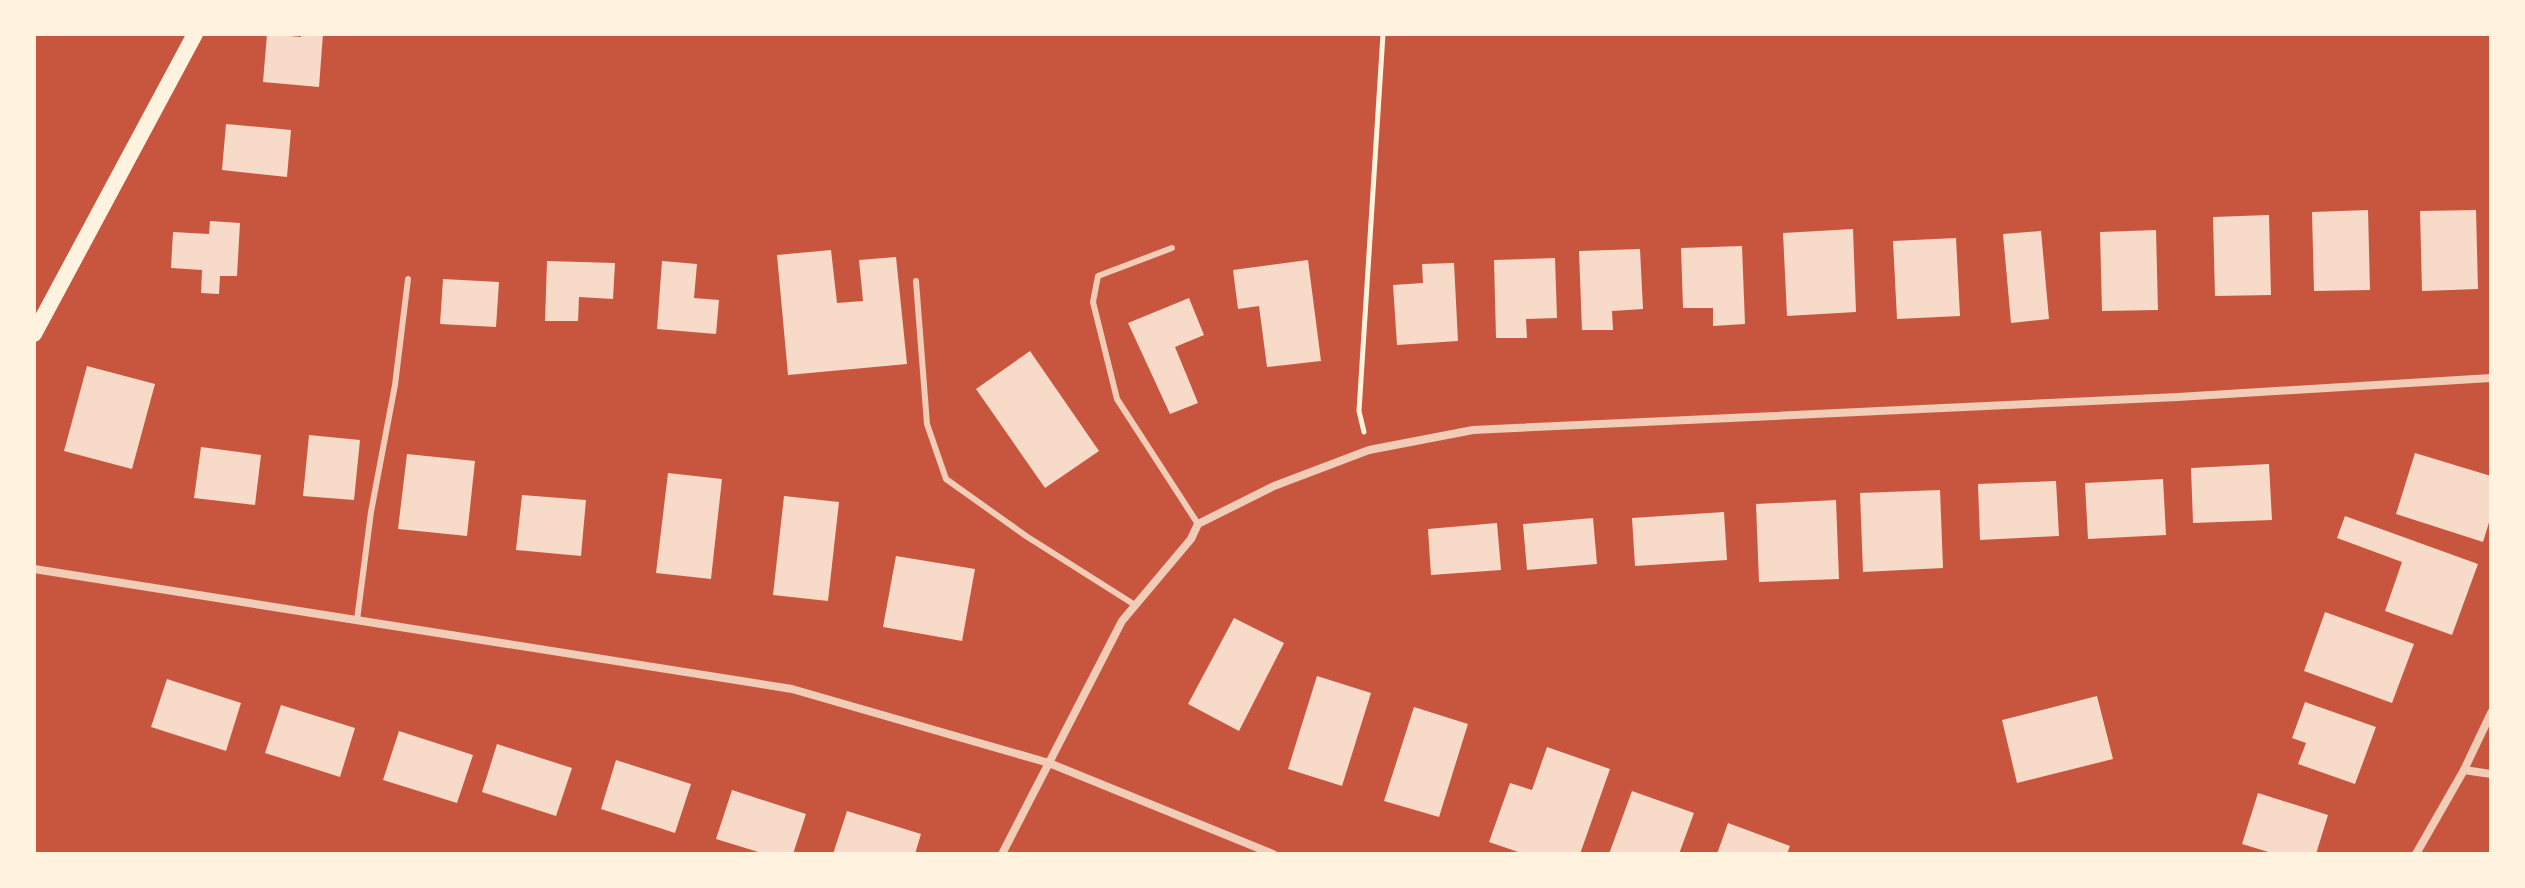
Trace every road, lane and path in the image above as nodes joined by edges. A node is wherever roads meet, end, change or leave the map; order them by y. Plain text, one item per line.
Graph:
1 (195, 34) edge
2 (1383, 34) edge
3 (1172, 248) dead end
4 (408, 279) dead end
5 (916, 281) dead end
6 (34, 334) edge
7 (2491, 378) edge
8 (1369, 450) junction
9 (1198, 524) junction
10 (34, 569) edge
11 (1135, 605) junction
12 (357, 620) junction
13 (2491, 713) edge
14 (1049, 763) junction
15 (2464, 770) junction
16 (2491, 774) edge
17 (1002, 854) edge
18 (1273, 854) edge
19 (2416, 854) edge

1 - 6 main road
2 - 8 path
3 - 9 lane
4 - 12 lane
5 - 11 lane
7 - 8 street
8 - 9 street
9 - 11 street
10 - 12 street
11 - 14 street
12 - 14 street
13 - 15 street
14 - 17 street
14 - 18 street
15 - 16 street
15 - 19 street

